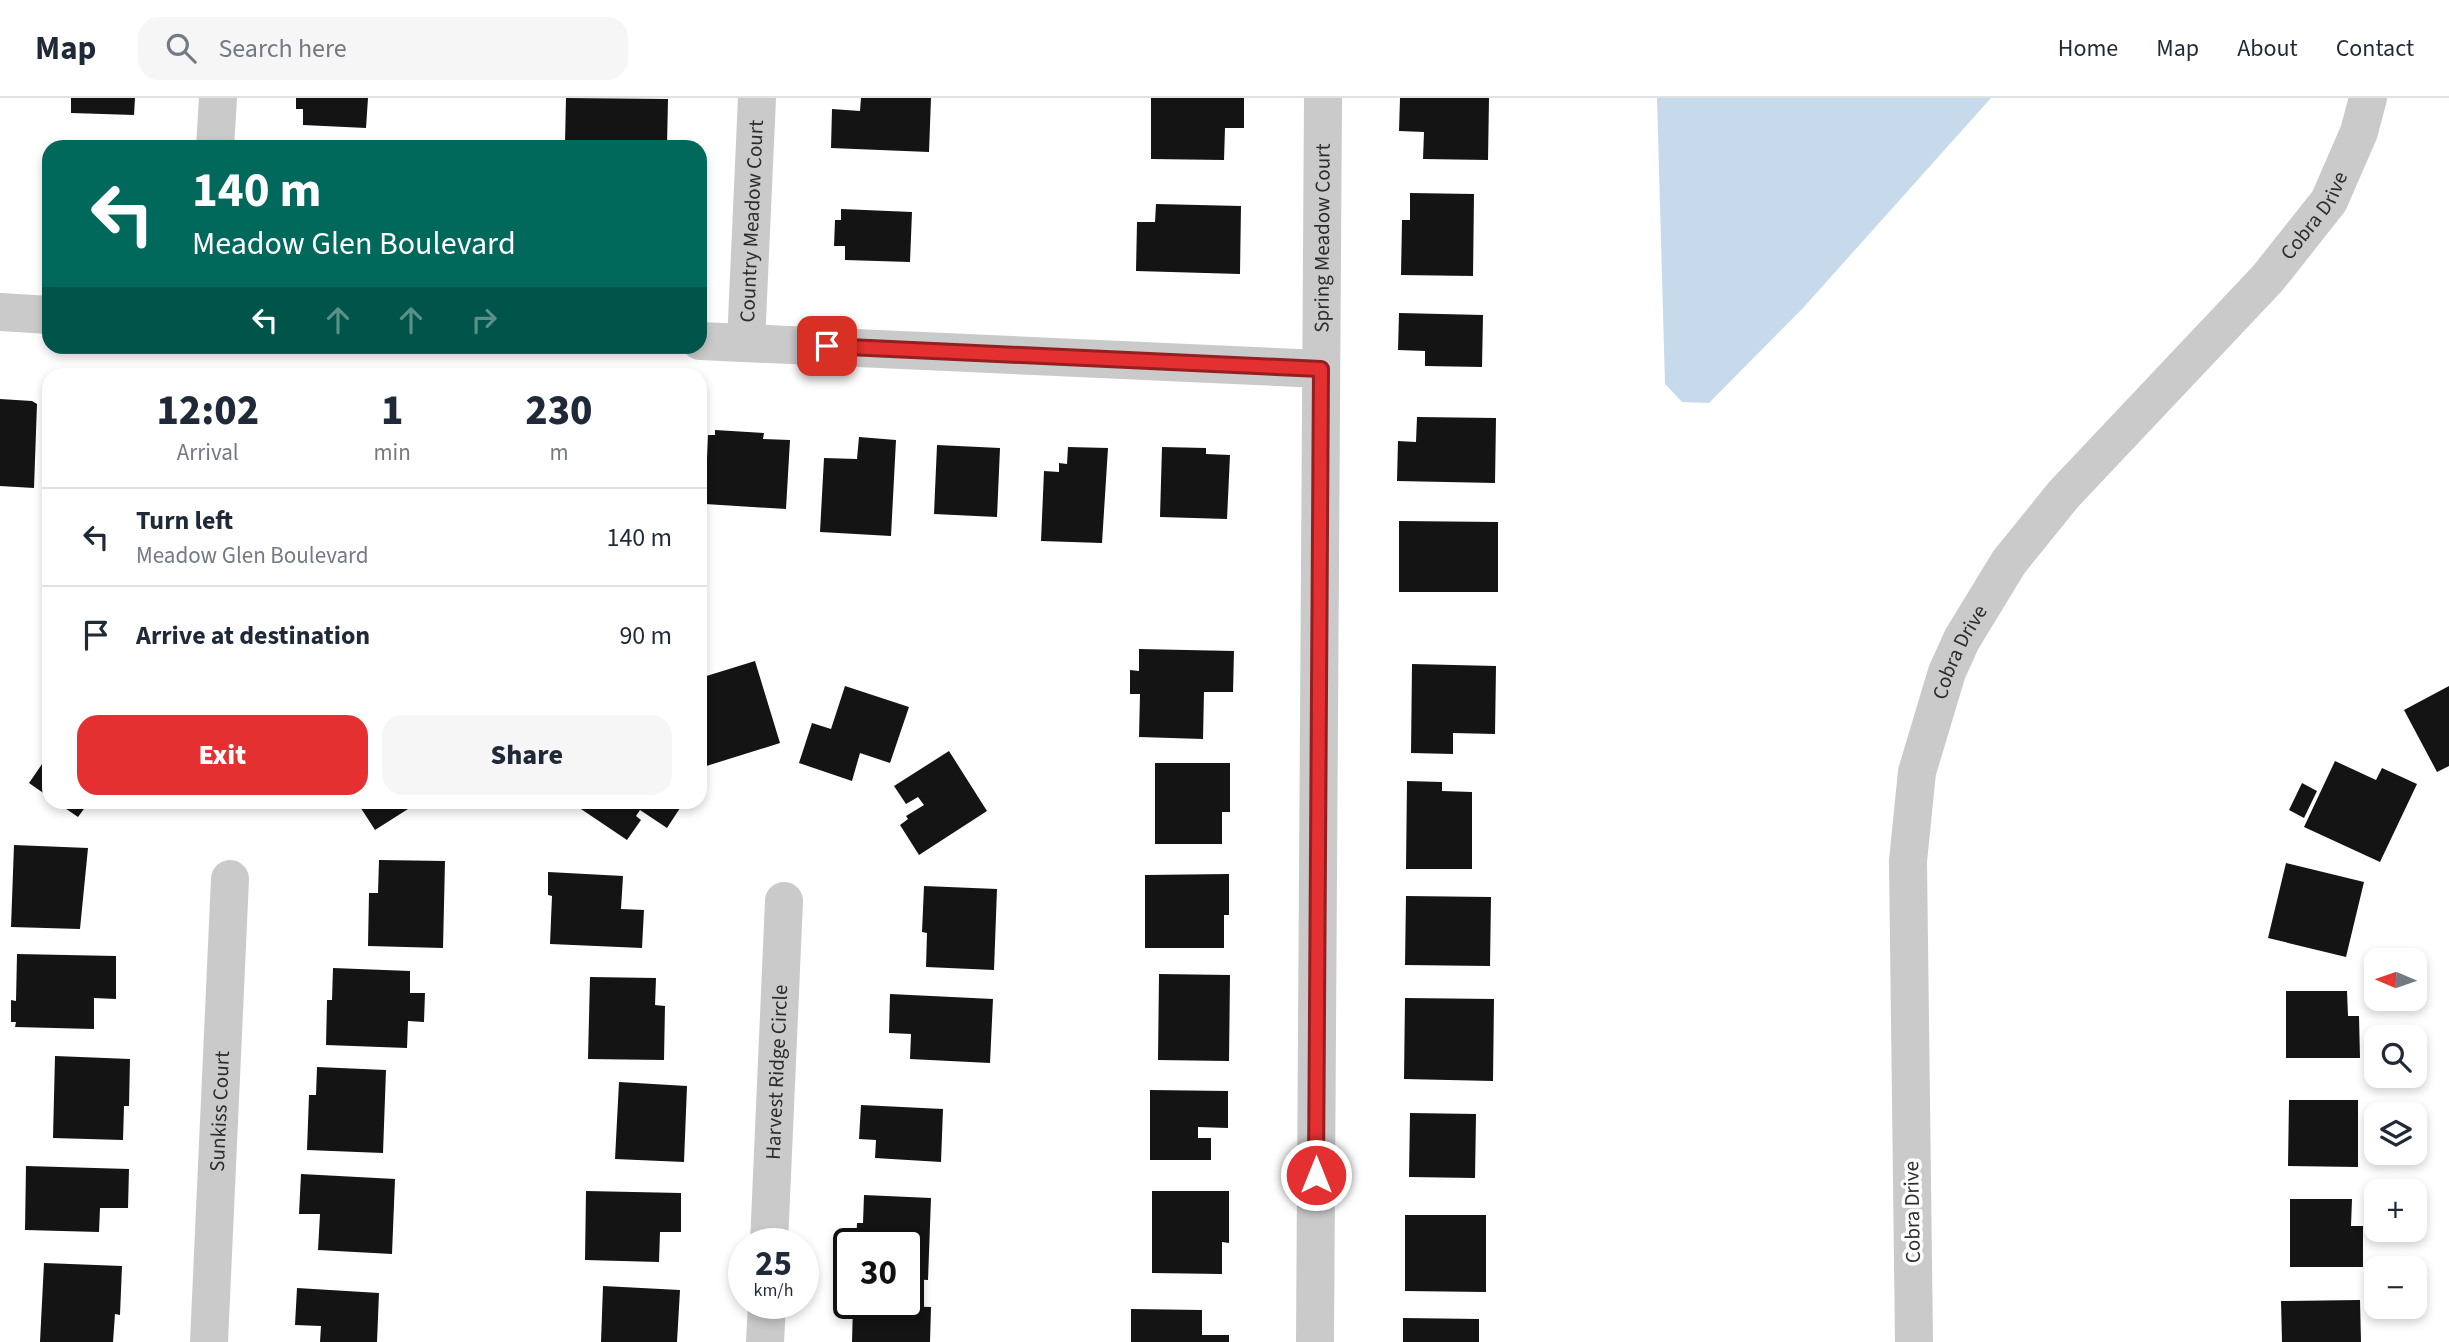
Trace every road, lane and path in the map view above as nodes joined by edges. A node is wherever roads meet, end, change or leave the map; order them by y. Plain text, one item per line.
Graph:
1 (218, 98) edge
2 (757, 98) edge
3 (1323, 98) edge
4 (2368, 98) edge
5 (215, 140) edge
6 (0, 312) edge
7 (42, 314) edge
8 (707, 341) edge
9 (746, 343) junction
10 (1321, 369) junction
11 (230, 879) dead end
12 (784, 901) dead end
13 (770, 1228) edge
14 (766, 1319) edge
15 (209, 1342) edge
16 (765, 1342) edge
17 (1315, 1342) edge
18 (1914, 1342) edge

1 - 5 street
2 - 9 street, Country Meadow Court
3 - 10 street, Spring Meadow Court
4 - 18 street, Cobra Drive
6 - 7 street
8 - 9 street
9 - 10 street
10 - 17 street, Spring Meadow Court
11 - 15 street, Sunkiss Court
12 - 13 street, Harvest Ridge Circle
14 - 16 street

